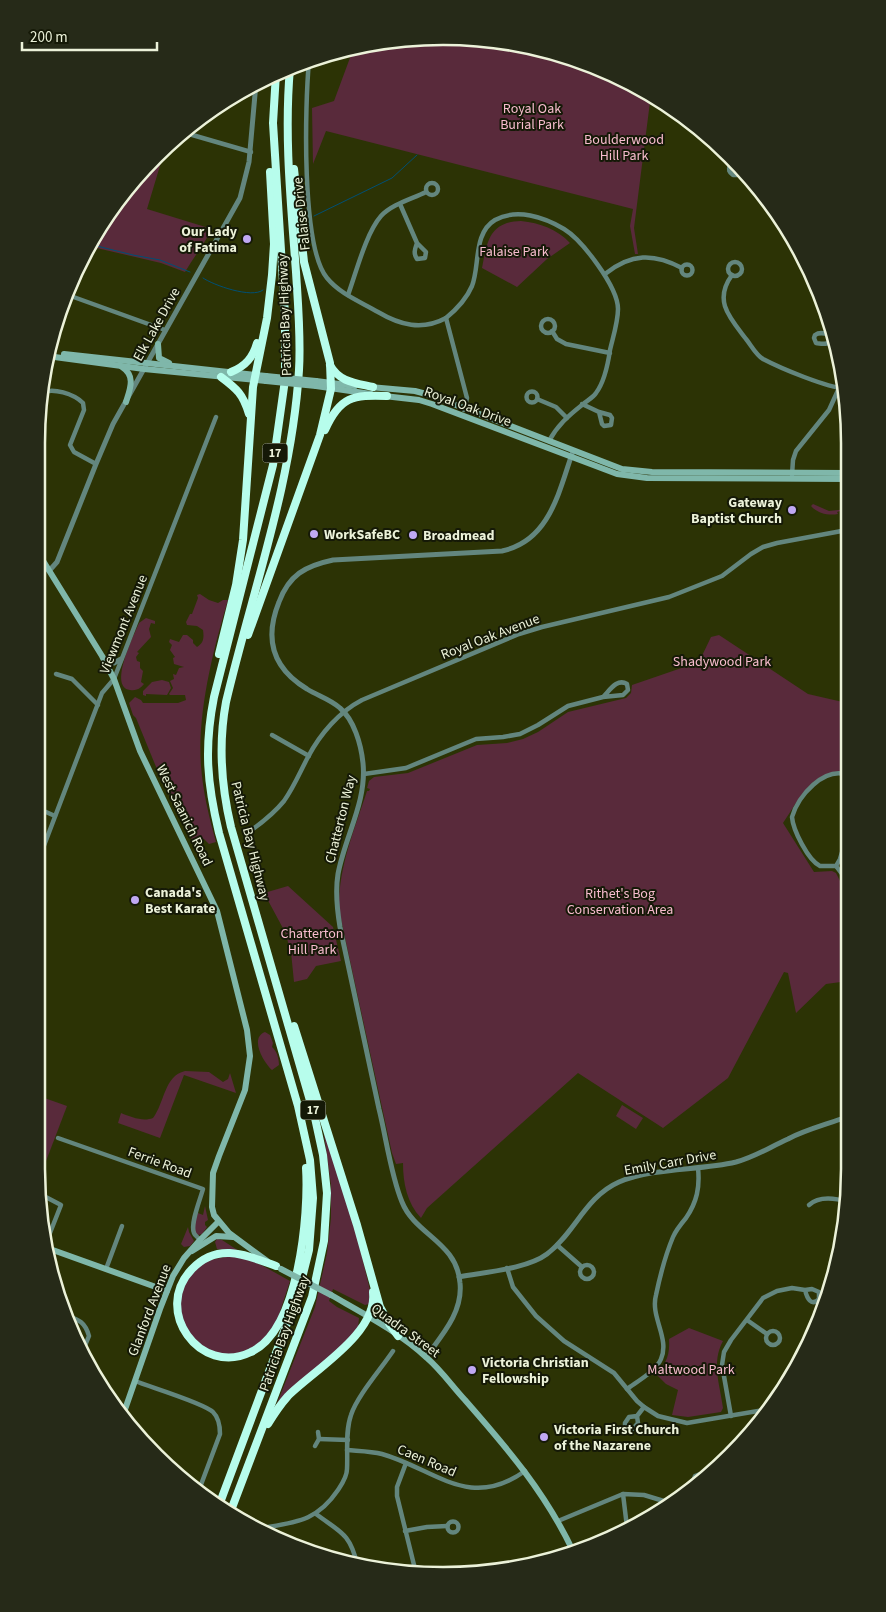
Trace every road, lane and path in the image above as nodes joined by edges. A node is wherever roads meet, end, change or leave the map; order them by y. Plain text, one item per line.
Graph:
1 (309, 68) edge
2 (289, 76) edge
3 (275, 82) edge
4 (255, 92) edge
5 (288, 97) junction
6 (273, 123) junction
7 (192, 135) edge
8 (250, 152) junction
9 (729, 167) edge
10 (736, 175) edge
11 (426, 192) dead end
12 (400, 204) junction
13 (417, 243) dead end
14 (682, 268) dead end
15 (605, 274) junction
16 (732, 275) dead end
17 (348, 295) junction
18 (73, 297) edge
19 (268, 304) junction
20 (446, 318) junction
21 (165, 330) junction
22 (552, 331) dead end
23 (158, 344) junction
24 (56, 353) edge
25 (610, 354) junction
26 (55, 357) edge
27 (330, 364) junction
28 (119, 366) junction
29 (145, 366) junction
30 (177, 366) junction
31 (231, 372) junction
32 (221, 377) junction
33 (254, 377) junction
34 (331, 386) junction
35 (372, 387) junction
36 (837, 387) edge
37 (838, 390) edge
38 (48, 391) edge
39 (387, 396) junction
40 (537, 399) dead end
41 (126, 402) junction
42 (582, 404) junction
43 (464, 408) junction
44 (599, 412) dead end
45 (462, 416) junction
46 (216, 417) dead end
47 (567, 418) junction
48 (251, 420) junction
49 (549, 441) junction
50 (572, 454) junction
51 (96, 464) junction
52 (841, 472) edge
53 (792, 475) junction
54 (841, 479) edge
55 (300, 492) junction
56 (841, 531) edge
57 (45, 564) edge
58 (49, 570) junction
59 (121, 660) junction
60 (105, 661) junction
61 (56, 674) dead end
62 (114, 679) junction
63 (603, 697) junction
64 (226, 702) junction
65 (98, 705) junction
66 (344, 712) junction
67 (272, 735) dead end
68 (308, 756) junction
69 (841, 773) edge
70 (364, 774) junction
71 (208, 776) junction
72 (45, 811) edge
73 (56, 816) junction
74 (253, 829) dead end
75 (45, 844) edge
76 (841, 856) edge
77 (836, 866) junction
78 (841, 873) edge
79 (261, 929) junction
80 (298, 1106) junction
81 (841, 1119) edge
82 (58, 1138) dead end
83 (698, 1168) junction
84 (46, 1197) edge
85 (840, 1201) edge
86 (808, 1205) dead end
87 (218, 1222) junction
88 (122, 1226) dead end
89 (50, 1232) edge
90 (234, 1237) junction
91 (200, 1240) junction
92 (557, 1245) junction
93 (54, 1250) edge
94 (188, 1254) junction
95 (278, 1267) junction
96 (582, 1267) dead end
97 (507, 1268) junction
98 (106, 1269) junction
99 (369, 1271) junction
100 (459, 1277) junction
101 (804, 1290) dead end
102 (167, 1291) junction
103 (369, 1317) junction
104 (74, 1318) edge
105 (747, 1320) junction
106 (767, 1334) dead end
107 (398, 1336) junction
108 (86, 1344) edge
109 (393, 1351) dead end
110 (426, 1357) junction
111 (135, 1382) junction
112 (627, 1389) junction
113 (644, 1408) junction
114 (125, 1409) edge
115 (759, 1411) edge
116 (637, 1416) dead end
117 (731, 1416) junction
118 (318, 1432) dead end
119 (319, 1439) junction
120 (348, 1440) junction
121 (315, 1446) dead end
122 (347, 1450) junction
123 (406, 1463) junction
124 (525, 1471) junction
125 (201, 1485) edge
126 (623, 1494) junction
127 (221, 1499) edge
128 (663, 1501) edge
129 (234, 1508) edge
130 (235, 1508) edge
131 (316, 1514) junction
132 (558, 1521) junction
133 (626, 1522) edge
134 (447, 1526) dead end
135 (269, 1527) edge
136 (405, 1531) junction
137 (571, 1546) edge
138 (356, 1557) edge
139 (413, 1566) edge

1 - 17 street, Falaise Drive
2 - 5 highway, Patricia Bay Highway / 17
3 - 6 highway, Patricia Bay Highway / 17
4 - 8 street, Elk Lake Drive
5 - 27 highway
5 - 64 highway, Patricia Bay Highway / 17
6 - 19 highway
6 - 71 highway, Patricia Bay Highway / 17
7 - 8 street
8 - 21 street, Elk Lake Drive
9 - 10 street
11 - 12 street
12 - 13 street
12 - 17 street
14 - 15 street
15 - 20 street
15 - 25 street
16 - 36 street
17 - 20 street, Falaise Drive
18 - 21 street
19 - 31 highway
19 - 33 highway
20 - 43 street
21 - 23 street, Elk Lake Drive
22 - 25 street
23 - 29 street, Elk Lake Drive
23 - 30 main road
24 - 29 main road, Royal Oak Drive
25 - 42 street
26 - 28 main road, Royal Oak Drive
27 - 34 highway
27 - 35 highway
28 - 29 main road, Royal Oak Drive
28 - 41 main road
29 - 30 main road, Royal Oak Drive
29 - 32 main road, Royal Oak Drive
29 - 41 street, Elk Lake Drive
30 - 31 main road, Royal Oak Drive
31 - 33 main road, Royal Oak Drive
32 - 33 main road, Royal Oak Drive
32 - 48 highway
33 - 34 main road, Royal Oak Drive, bridge
33 - 48 highway
34 - 35 main road, Royal Oak Drive
34 - 39 main road, Royal Oak Drive
34 - 55 highway
35 - 43 main road, Royal Oak Drive
37 - 53 street
38 - 51 street
39 - 45 main road, Royal Oak Drive
39 - 55 highway
40 - 47 street
41 - 51 street, Elk Lake Drive
42 - 44 street
42 - 47 street
43 - 45 street
43 - 49 main road, Royal Oak Drive
45 - 50 main road, Royal Oak Drive
46 - 59 street, Viewmont Avenue
47 - 49 street
48 - 71 highway
49 - 50 main road, Royal Oak Drive
50 - 53 main road, Royal Oak Drive
50 - 66 street, Chatterton Way
51 - 58 street, Elk Lake Drive
52 - 53 main road, Royal Oak Drive
53 - 54 main road, Royal Oak Drive
55 - 64 highway
56 - 66 street, Royal Oak Avenue
57 - 58 main road, West Saanich Road
58 - 60 main road, West Saanich Road
59 - 60 street
59 - 62 street, Viewmont Avenue
60 - 62 main road, West Saanich Road
61 - 65 street
62 - 65 street, Viewmont Avenue
62 - 87 main road, West Saanich Road
63 - 63 street
63 - 70 street
64 - 79 highway, Patricia Bay Highway / 17
65 - 73 street, Viewmont Avenue
66 - 68 street, Royal Oak Avenue
66 - 70 street, Chatterton Way
67 - 68 street
68 - 74 street, Royal Oak Avenue
69 - 77 street
70 - 100 street, Chatterton Way
71 - 80 highway, Patricia Bay Highway / 17
72 - 73 street
73 - 75 street, Viewmont Avenue
76 - 77 street
77 - 78 street
79 - 99 highway
79 - 129 highway, Patricia Bay Highway / 17
80 - 95 highway
80 - 127 highway, Patricia Bay Highway / 17
81 - 83 street, Emily Carr Drive
82 - 91 street, Ferrie Road
83 - 92 street, Emily Carr Drive
83 - 112 street
84 - 89 street
85 - 86 street
87 - 90 main road, Quadra Street
87 - 91 main road, Glanford Avenue
88 - 98 street
90 - 94 main road
90 - 95 main road, Quadra Street
91 - 94 main road, Glanford Avenue
92 - 96 street
92 - 97 street, Emily Carr Drive
93 - 98 main road
94 - 102 main road, Glanford Avenue
95 - 103 main road, Quadra Street, bridge
97 - 100 street, Emily Carr Drive
97 - 112 street
98 - 102 main road
99 - 103 highway
99 - 107 highway
100 - 110 street, Chatterton Way
101 - 105 street
102 - 111 main road, Glanford Avenue
103 - 107 main road, Quadra Street
103 - 130 highway
104 - 108 street
105 - 106 street
105 - 117 street
107 - 110 main road, Quadra Street
109 - 120 street
110 - 124 main road, Quadra Street
111 - 114 main road, Glanford Avenue
111 - 125 street
112 - 113 street
113 - 116 street
113 - 117 street
115 - 117 street
118 - 119 street
119 - 120 street
119 - 121 street
120 - 122 street
122 - 123 street, Caen Road
122 - 131 street
123 - 124 street, Caen Road
123 - 136 street
124 - 132 main road, Quadra Street
126 - 128 street
126 - 132 street
126 - 133 street
131 - 135 street
131 - 138 street
132 - 137 main road, Quadra Street
134 - 136 street
136 - 139 street

